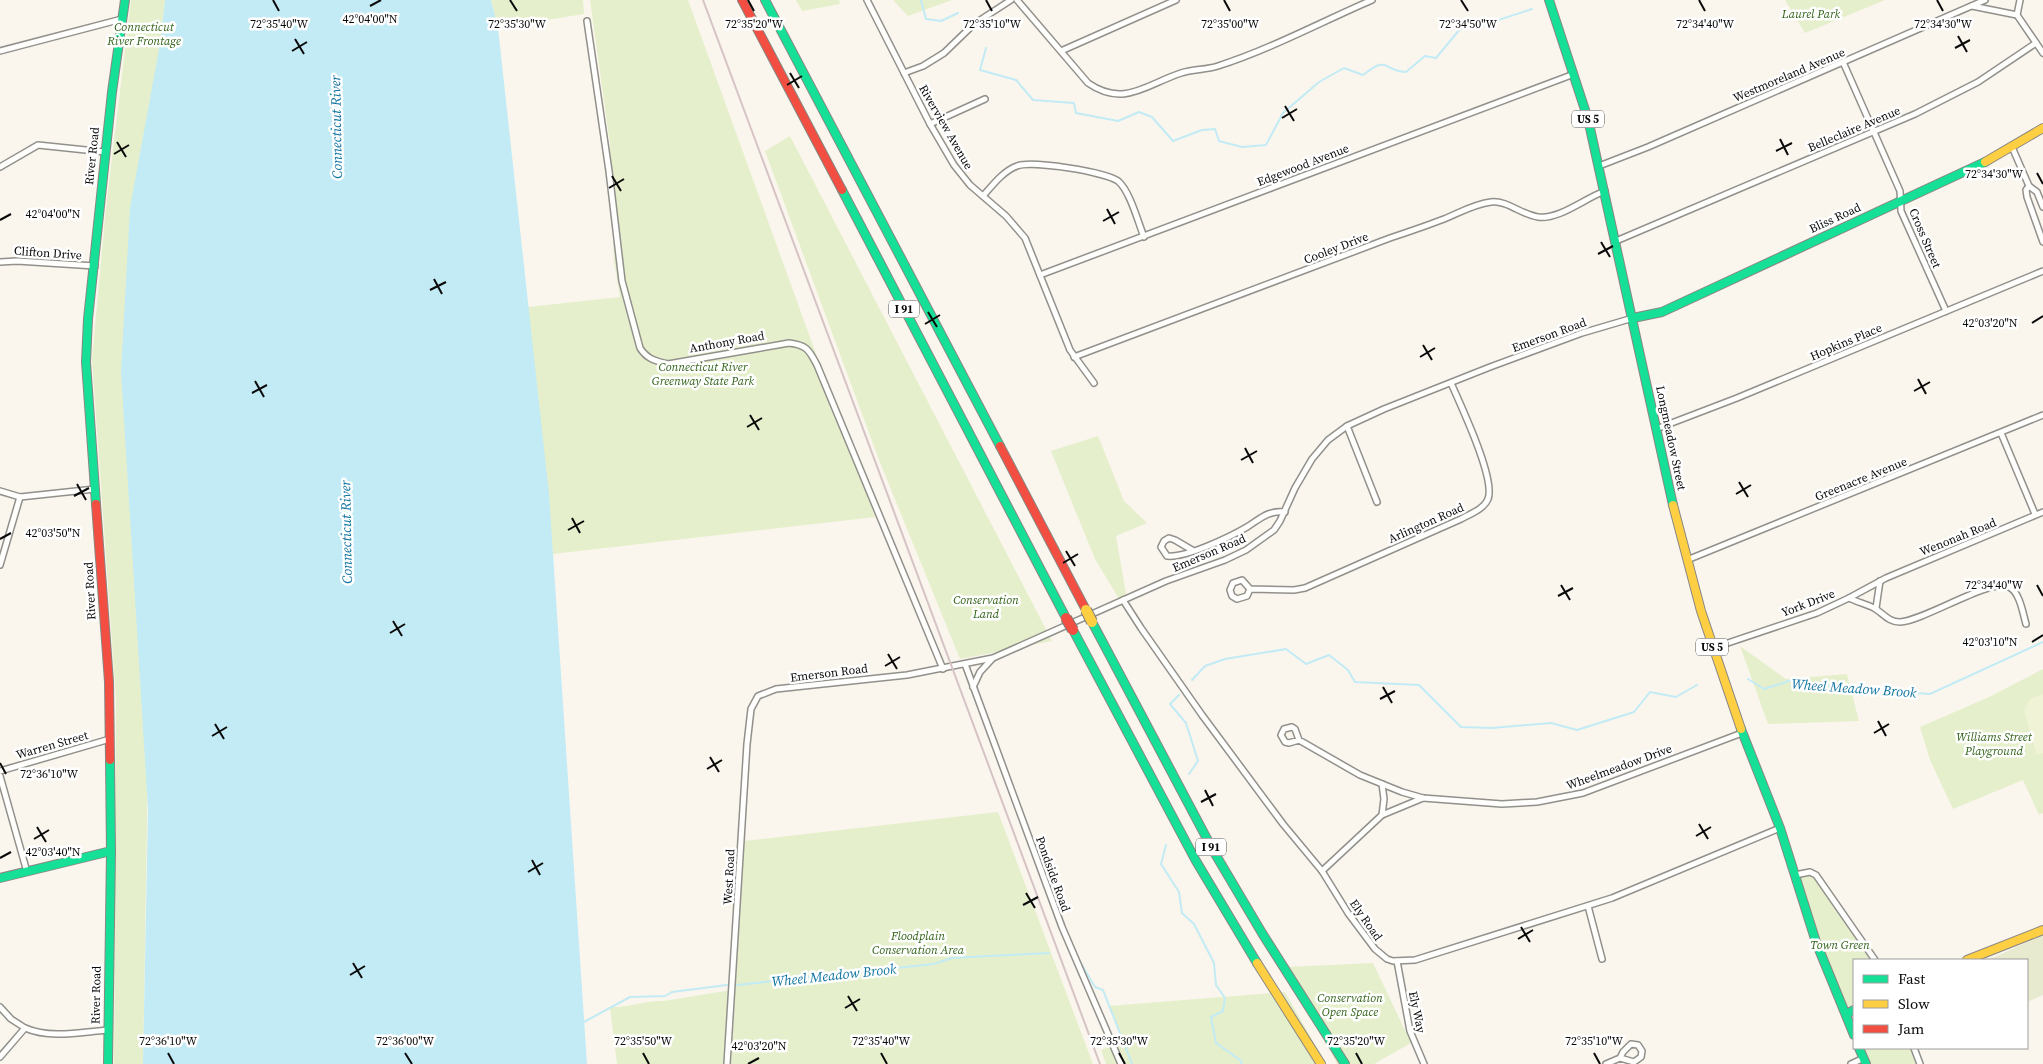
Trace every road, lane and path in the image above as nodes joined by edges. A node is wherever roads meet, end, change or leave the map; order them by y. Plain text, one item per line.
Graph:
1 (125, 0) edge
2 (742, 0) edge
3 (765, 0) edge
4 (867, 0) edge
5 (1011, 0) edge
6 (1017, 0) edge
7 (1176, 0) edge
8 (1372, 0) edge
9 (1549, 0) edge
10 (1986, 0) edge
11 (2020, 0) edge
12 (1972, 6) junction
13 (2017, 15) junction
14 (122, 19) junction
15 (587, 21) dead end
16 (2036, 43) junction
17 (0, 51) edge
18 (1061, 51) junction
19 (2043, 53) edge
20 (1843, 62) junction
21 (904, 73) junction
22 (1574, 74) junction
23 (984, 100) dead end
24 (930, 124) junction
25 (2043, 128) edge
26 (1873, 133) junction
27 (2012, 146) junction
28 (105, 152) junction
29 (1599, 166) junction
30 (0, 167) edge
31 (2029, 186) junction
32 (1605, 191) junction
33 (983, 196) junction
34 (1901, 201) junction
35 (2043, 207) edge
36 (1144, 237) junction
37 (1616, 241) junction
38 (2043, 242) edge
39 (0, 262) edge
40 (94, 266) junction
41 (2043, 271) edge
42 (1040, 275) junction
43 (1946, 311) junction
44 (1633, 318) junction
45 (1074, 357) junction
46 (1094, 383) dead end
47 (1451, 383) junction
48 (2043, 415) edge
49 (1347, 426) junction
50 (1656, 428) junction
51 (2001, 433) junction
52 (95, 489) junction
53 (0, 491) edge
54 (20, 497) junction
55 (1377, 502) dead end
56 (1285, 512) junction
57 (2043, 512) edge
58 (2035, 514) junction
59 (1192, 550) junction
60 (1686, 561) junction
61 (0, 565) edge
62 (1880, 581) junction
63 (1250, 589) dead end
64 (1849, 598) junction
65 (1124, 600) junction
66 (1876, 608) junction
67 (2026, 624) dead end
68 (1712, 648) junction
69 (993, 658) junction
70 (965, 664) junction
71 (943, 669) junction
72 (973, 688) junction
73 (761, 694) joint
74 (1742, 733) junction
75 (110, 739) junction
76 (1300, 740) dead end
77 (0, 771) edge
78 (0, 776) edge
79 (1382, 784) junction
80 (1423, 798) junction
81 (1382, 815) junction
82 (1780, 828) junction
83 (111, 851) junction
84 (1322, 871) junction
85 (27, 872) junction
86 (1795, 874) junction
87 (0, 878) edge
88 (1588, 906) junction
89 (2043, 930) edge
90 (1602, 959) dead end
91 (1875, 959) edge
92 (1970, 959) edge
93 (1397, 961) junction
94 (0, 1007) edge
95 (1850, 1012) edge
96 (25, 1028) junction
97 (1853, 1029) edge
98 (108, 1030) junction
99 (1860, 1049) edge
100 (1914, 1049) edge
101 (0, 1058) edge
102 (1620, 1058) dead end
103 (1865, 1061) edge
104 (108, 1064) edge
105 (727, 1064) edge
106 (1121, 1064) edge
107 (1321, 1064) edge
108 (1345, 1064) edge
109 (1424, 1064) edge
110 (1606, 1064) edge
111 (1851, 1064) edge
112 (1920, 1064) edge

1 - 14 main road, River Road
2 - 107 main road, I 91, bridge
3 - 108 main road, I 91, bridge
4 - 21 street, Riverview Avenue
5 - 21 street
6 - 18 street
7 - 18 street
8 - 18 street
9 - 22 main road, Longmeadow Street / US 5
10 - 12 street, Westmoreland Avenue
11 - 13 street
12 - 13 street
12 - 20 street, Westmoreland Avenue
13 - 16 street
14 - 17 street
14 - 28 main road, River Road
15 - 71 street, Anthony Road
16 - 19 street
16 - 26 street, Belleclaire Avenue
20 - 26 street, Cross Street
20 - 29 street, Westmoreland Avenue
21 - 24 street, Riverview Avenue
22 - 29 main road, Longmeadow Street / US 5
22 - 36 street, Edgewood Avenue
23 - 24 street
24 - 33 street, Riverview Avenue
25 - 27 main road, Bliss Road
26 - 34 street, Cross Street
26 - 37 street, Belleclaire Avenue
27 - 31 street
27 - 34 main road, Bliss Road
28 - 30 street
28 - 40 main road, River Road
29 - 32 main road, Longmeadow Street / US 5
31 - 35 street
31 - 38 street
32 - 37 main road, Longmeadow Street / US 5
32 - 45 street, Cooley Drive
33 - 36 street
33 - 42 street, Riverview Avenue
34 - 43 street, Cross Street
34 - 44 main road, Bliss Road
36 - 42 street, Edgewood Avenue
37 - 44 main road, Longmeadow Street / US 5
39 - 40 street, Clifton Drive
40 - 52 main road, River Road
41 - 43 street, Hopkins Place
42 - 45 street, Riverview Avenue
43 - 50 street, Hopkins Place
44 - 47 street, Emerson Road
44 - 50 main road, Longmeadow Street / US 5
45 - 46 street, Riverview Avenue
47 - 49 street, Emerson Road
47 - 63 street, Arlington Road
48 - 51 street, Greenacre Avenue
49 - 55 street
49 - 56 street, Emerson Road
50 - 60 main road, Longmeadow Street / US 5
51 - 58 street
51 - 60 street, Greenacre Avenue
52 - 54 street
52 - 75 main road, River Road
53 - 54 street
54 - 61 street
56 - 59 street
56 - 65 street, Emerson Road
57 - 58 street, Wenonah Road
58 - 62 street, Wenonah Road
59 - 59 street
60 - 68 main road, Longmeadow Street / US 5
62 - 64 street, Wenonah Road
62 - 66 street
64 - 66 street, York Drive
64 - 68 street, York Drive
65 - 69 street, Emerson Road
65 - 84 street, Ely Road
66 - 67 street, York Drive
68 - 74 main road, Longmeadow Street / US 5
69 - 70 street, Emerson Road
69 - 72 street
70 - 71 street, Emerson Road
70 - 72 street, Pondside Road
71 - 73 street, Emerson Road
72 - 106 street, Pondside Road
73 - 105 street, West Road
74 - 80 street, Wheelmeadow Drive
74 - 82 main road, Longmeadow Street / US 5
75 - 77 street, Warren Street
75 - 83 main road, River Road
76 - 79 street, Wheelmeadow Drive
78 - 85 street
79 - 80 street, Wheelmeadow Drive
79 - 81 street
80 - 81 street
81 - 84 street
82 - 86 main road, Longmeadow Street / US 5
82 - 88 street
83 - 85 main road
83 - 98 main road, River Road
84 - 93 street, Ely Road
85 - 87 main road
86 - 91 street
86 - 95 main road, Longmeadow Street / US 5
88 - 90 street
88 - 93 street
89 - 92 main road
93 - 109 street, Ely Way
94 - 96 street
95 - 97 main road, Longmeadow Street / US 5
96 - 98 street
96 - 101 street
98 - 104 main road, River Road
99 - 103 main road
100 - 112 street
102 - 110 street
103 - 111 street

